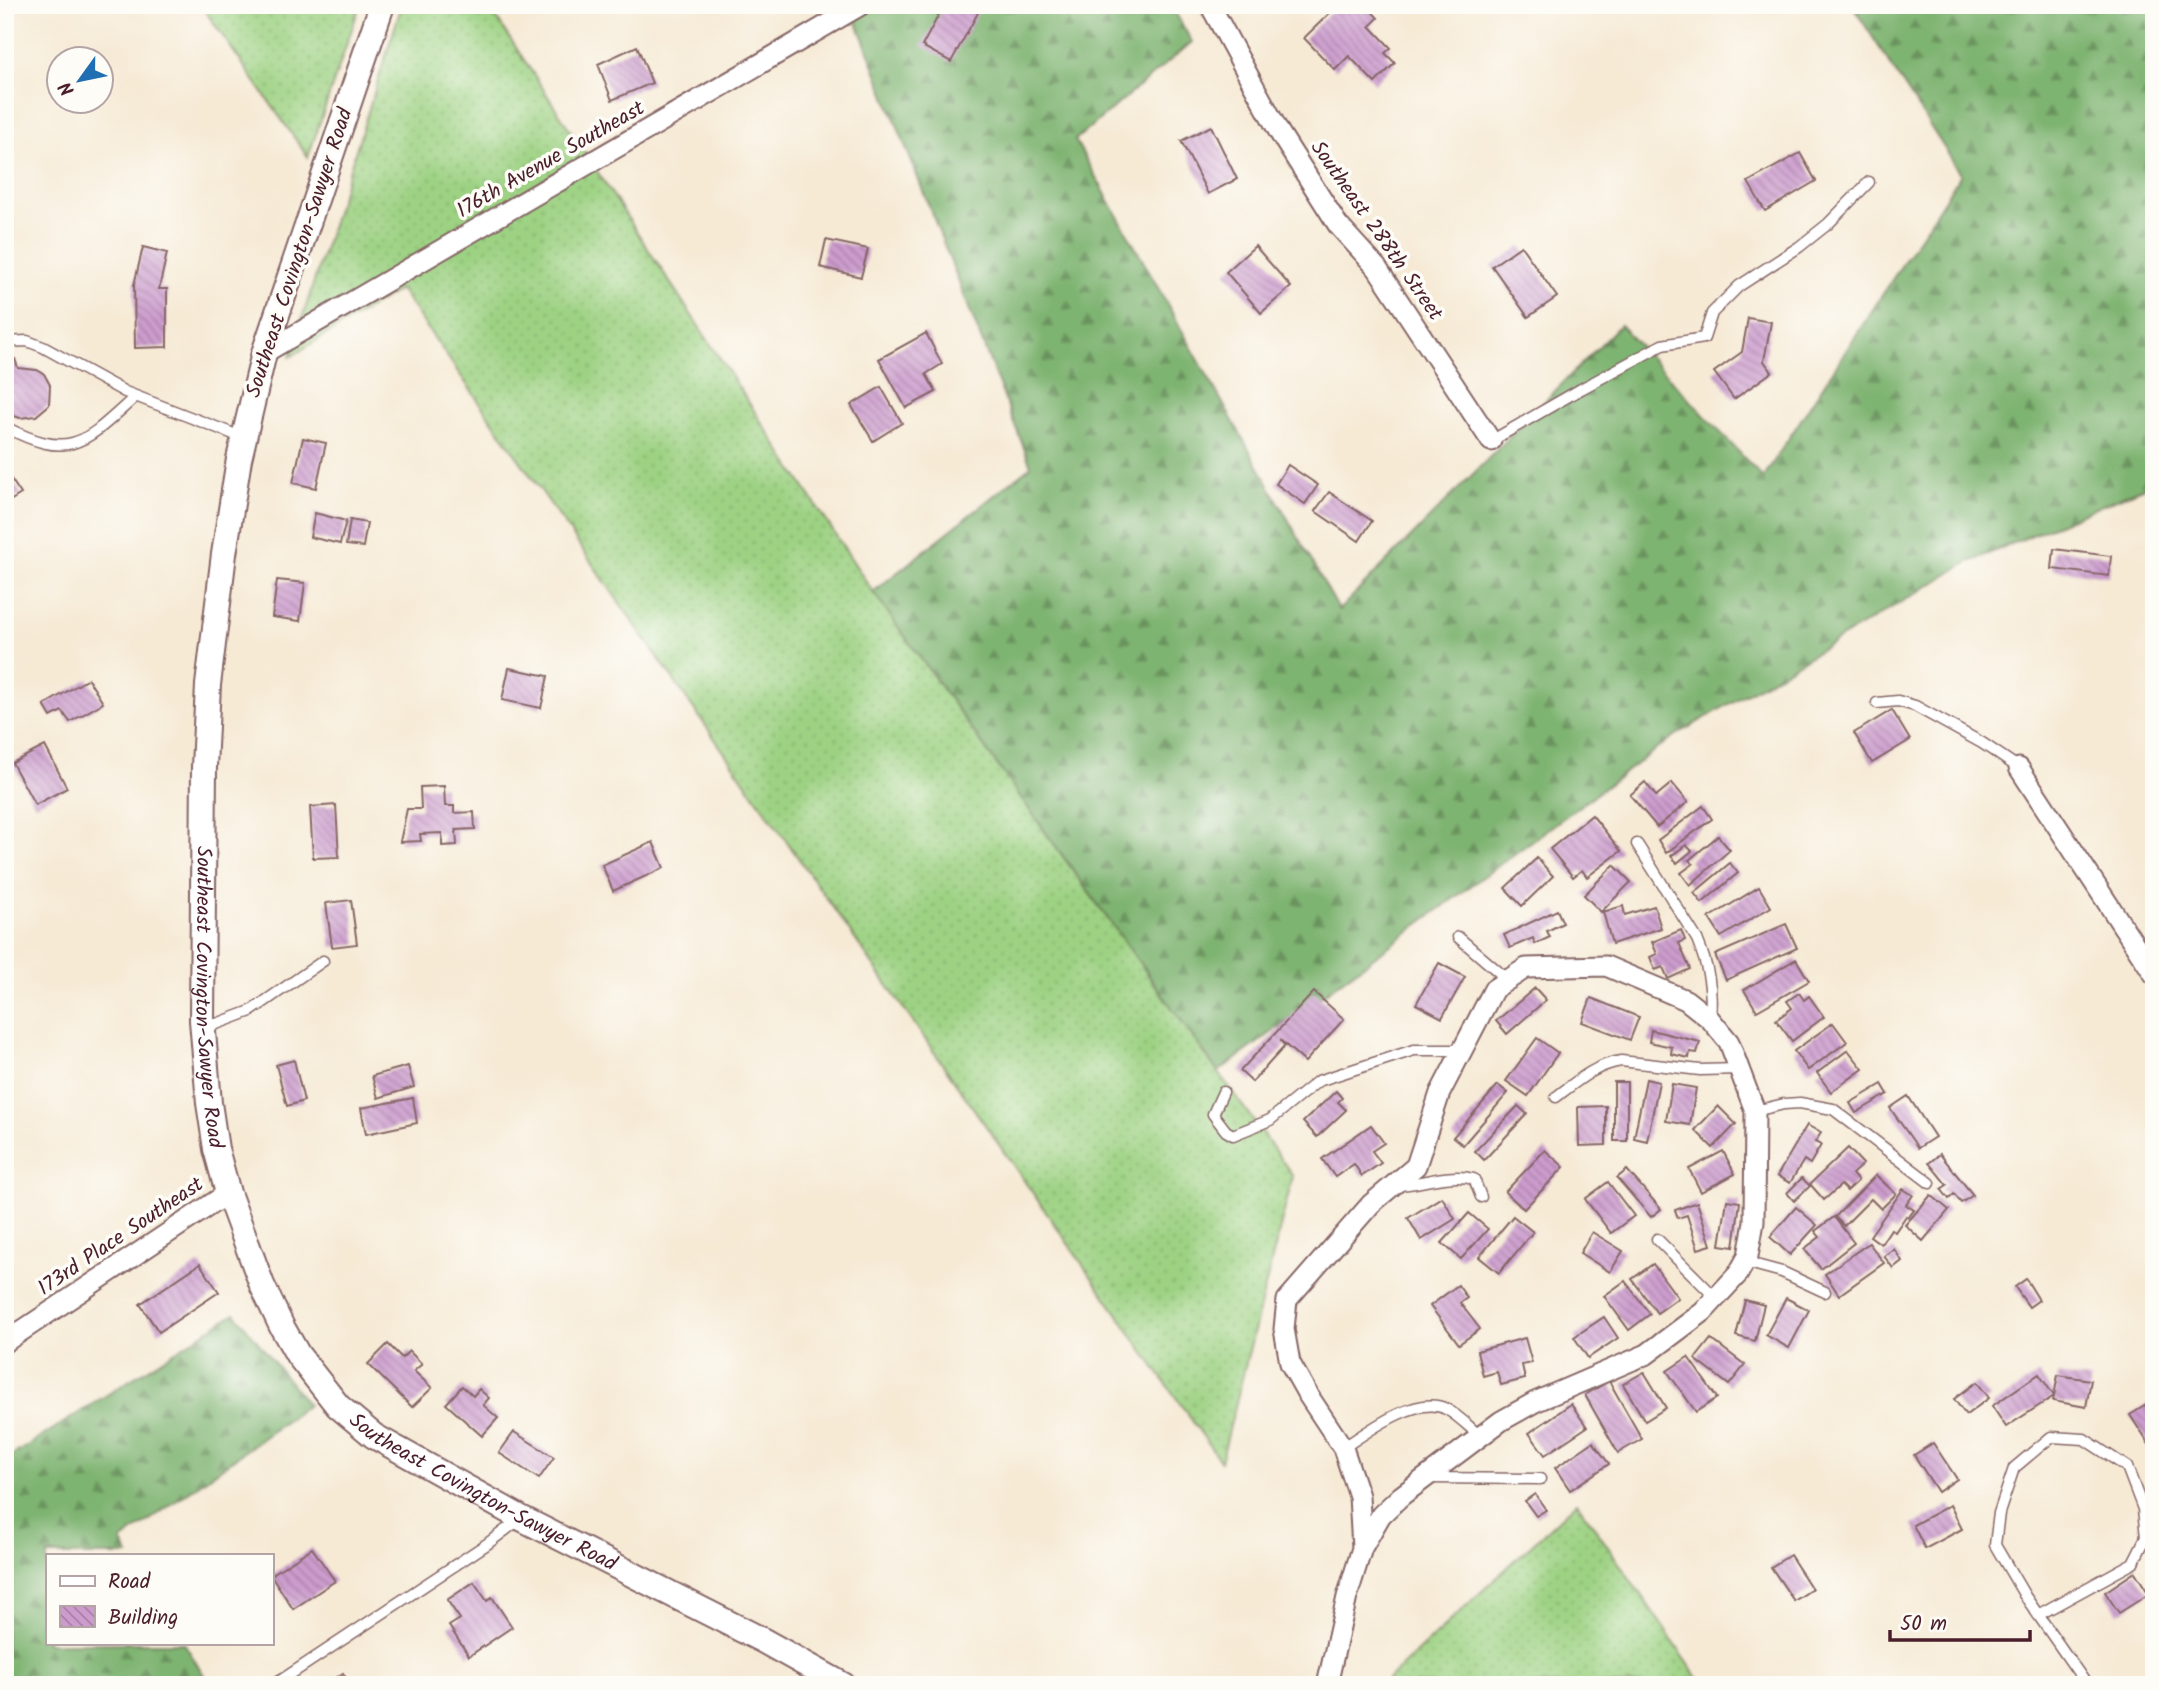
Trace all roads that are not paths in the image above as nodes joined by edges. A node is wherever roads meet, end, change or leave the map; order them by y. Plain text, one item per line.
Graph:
1 (382, 5) edge
2 (861, 5) edge
3 (1210, 5) edge
4 (1869, 182) dead end
5 (5, 342) edge
6 (264, 353) junction
7 (135, 397) junction
8 (5, 427) edge
9 (244, 438) junction
10 (1491, 441) joint
11 (1877, 702) dead end
12 (2019, 768) joint
13 (1637, 844) dead end
14 (1458, 937) dead end
15 (323, 961) dead end
16 (2154, 974) edge
17 (1508, 980) junction
18 (1710, 1018) junction
19 (202, 1029) junction
20 (1462, 1050) junction
21 (1741, 1069) junction
22 (1223, 1092) dead end
23 (1556, 1097) dead end
24 (1755, 1111) junction
25 (1930, 1183) dead end
26 (1392, 1186) junction
27 (228, 1193) junction
28 (1480, 1197) dead end
29 (1657, 1239) dead end
30 (1745, 1262) junction
31 (1825, 1292) dead end
32 (1716, 1298) junction
33 (5, 1342) edge
34 (1480, 1436) junction
35 (1343, 1448) junction
36 (1425, 1478) junction
37 (1541, 1479) dead end
38 (521, 1518) junction
39 (1362, 1548) junction
40 (2038, 1615) junction
41 (274, 1685) edge
42 (843, 1685) edge
43 (1327, 1685) edge
44 (2087, 1685) edge

1 - 6 street, Southeast Covington-Sawyer Road
2 - 6 street, 176th Avenue Southeast
3 - 10 street, Southeast 288th Street
4 - 10 lane
5 - 7 lane
6 - 9 street, Southeast Covington-Sawyer Road
7 - 8 lane
7 - 9 lane
9 - 19 street, Southeast Covington-Sawyer Road
11 - 12 lane
12 - 16 street
13 - 18 lane
14 - 17 lane
15 - 19 lane
17 - 18 street
17 - 20 street
18 - 21 street
19 - 27 street, Southeast Covington-Sawyer Road
20 - 22 lane
20 - 26 street
21 - 23 lane
21 - 24 street
24 - 25 lane
24 - 30 street
26 - 28 lane
26 - 35 street
27 - 33 street, 173rd Place Southeast
27 - 38 street, Southeast Covington-Sawyer Road
29 - 32 lane
30 - 31 lane
30 - 32 street
32 - 34 street
34 - 35 lane
34 - 36 street
35 - 39 street
36 - 37 lane
36 - 39 street
38 - 41 lane
38 - 42 street, Southeast Covington-Sawyer Road
39 - 43 street
40 - 40 lane
40 - 44 lane

